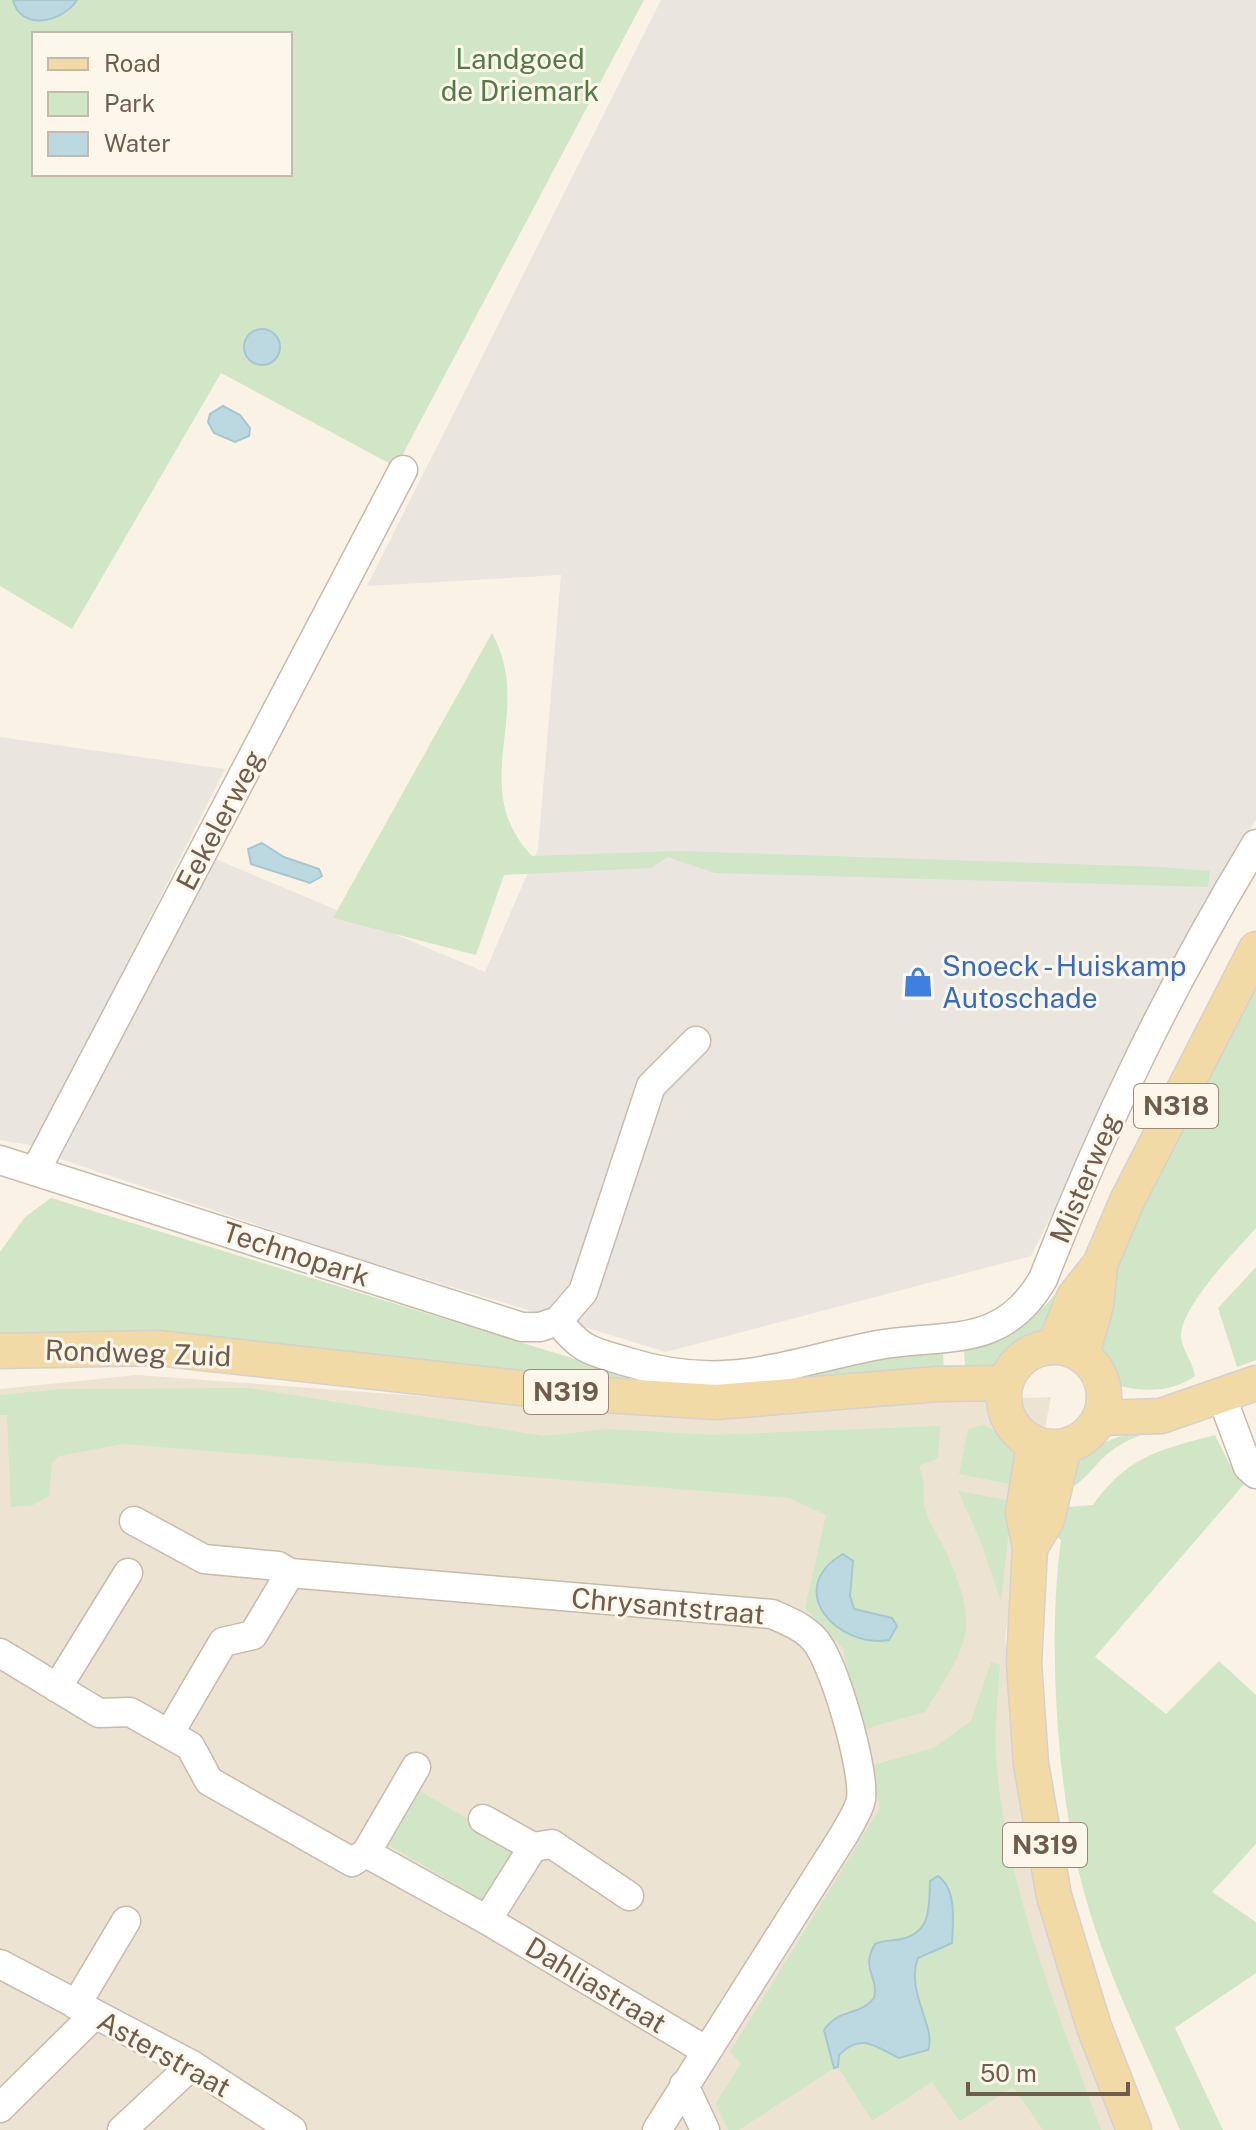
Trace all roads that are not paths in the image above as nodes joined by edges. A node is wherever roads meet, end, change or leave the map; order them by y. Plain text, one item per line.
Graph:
1 (403, 470) dead end
2 (1256, 844) edge
3 (1256, 949) edge
4 (696, 1041) dead end
5 (0, 1160) edge
6 (36, 1170) junction
7 (558, 1321) junction
8 (0, 1351) edge
9 (1068, 1351) junction
10 (323, 1368) junction
11 (0, 1373) edge
12 (1256, 1383) edge
13 (1005, 1396) junction
14 (1209, 1399) junction
15 (1102, 1406) junction
16 (1049, 1445) junction
17 (1256, 1474) edge
18 (134, 1521) dead end
19 (128, 1573) dead end
20 (290, 1573) junction
21 (0, 1653) edge
22 (57, 1688) junction
23 (169, 1734) junction
24 (416, 1767) dead end
25 (483, 1819) dead end
26 (533, 1847) junction
27 (366, 1853) junction
28 (629, 1896) dead end
29 (487, 1920) junction
30 (126, 1921) dead end
31 (0, 1964) edge
32 (85, 2010) junction
33 (705, 2050) junction
34 (192, 2065) junction
35 (684, 2085) junction
36 (0, 2108) edge
37 (289, 2129) edge
38 (122, 2130) edge
39 (657, 2130) edge
40 (705, 2130) edge
41 (1134, 2130) edge

1 - 6 street, Eekelerweg
2 - 7 street, Misterweg
3 - 9 main road, Misterweg / N318
4 - 7 street
5 - 6 street, Technopark
6 - 7 street, Technopark
8 - 10 main road, Rondweg Zuid / N319
9 - 13 main road
9 - 15 main road
10 - 11 main road, Rondweg Zuid / N319
10 - 13 main road, Rondweg Zuid / N319
12 - 14 main road
13 - 16 main road
14 - 15 main road
14 - 17 street
15 - 16 main road
16 - 41 main road, N319
18 - 20 street, Chrysantstraat
19 - 22 street
20 - 23 street
20 - 33 street, Chrysantstraat
21 - 22 street, Dahliastraat
22 - 23 street, Dahliastraat
23 - 27 street, Dahliastraat
24 - 27 street
25 - 26 street
26 - 28 street
26 - 29 street
27 - 29 street, Dahliastraat
29 - 33 street, Dahliastraat
30 - 32 street, Asterstraat
31 - 32 street, Asterstraat
32 - 34 street, Asterstraat
32 - 36 street
33 - 35 street
34 - 37 street, Asterstraat
34 - 38 street
35 - 39 street
35 - 40 street

